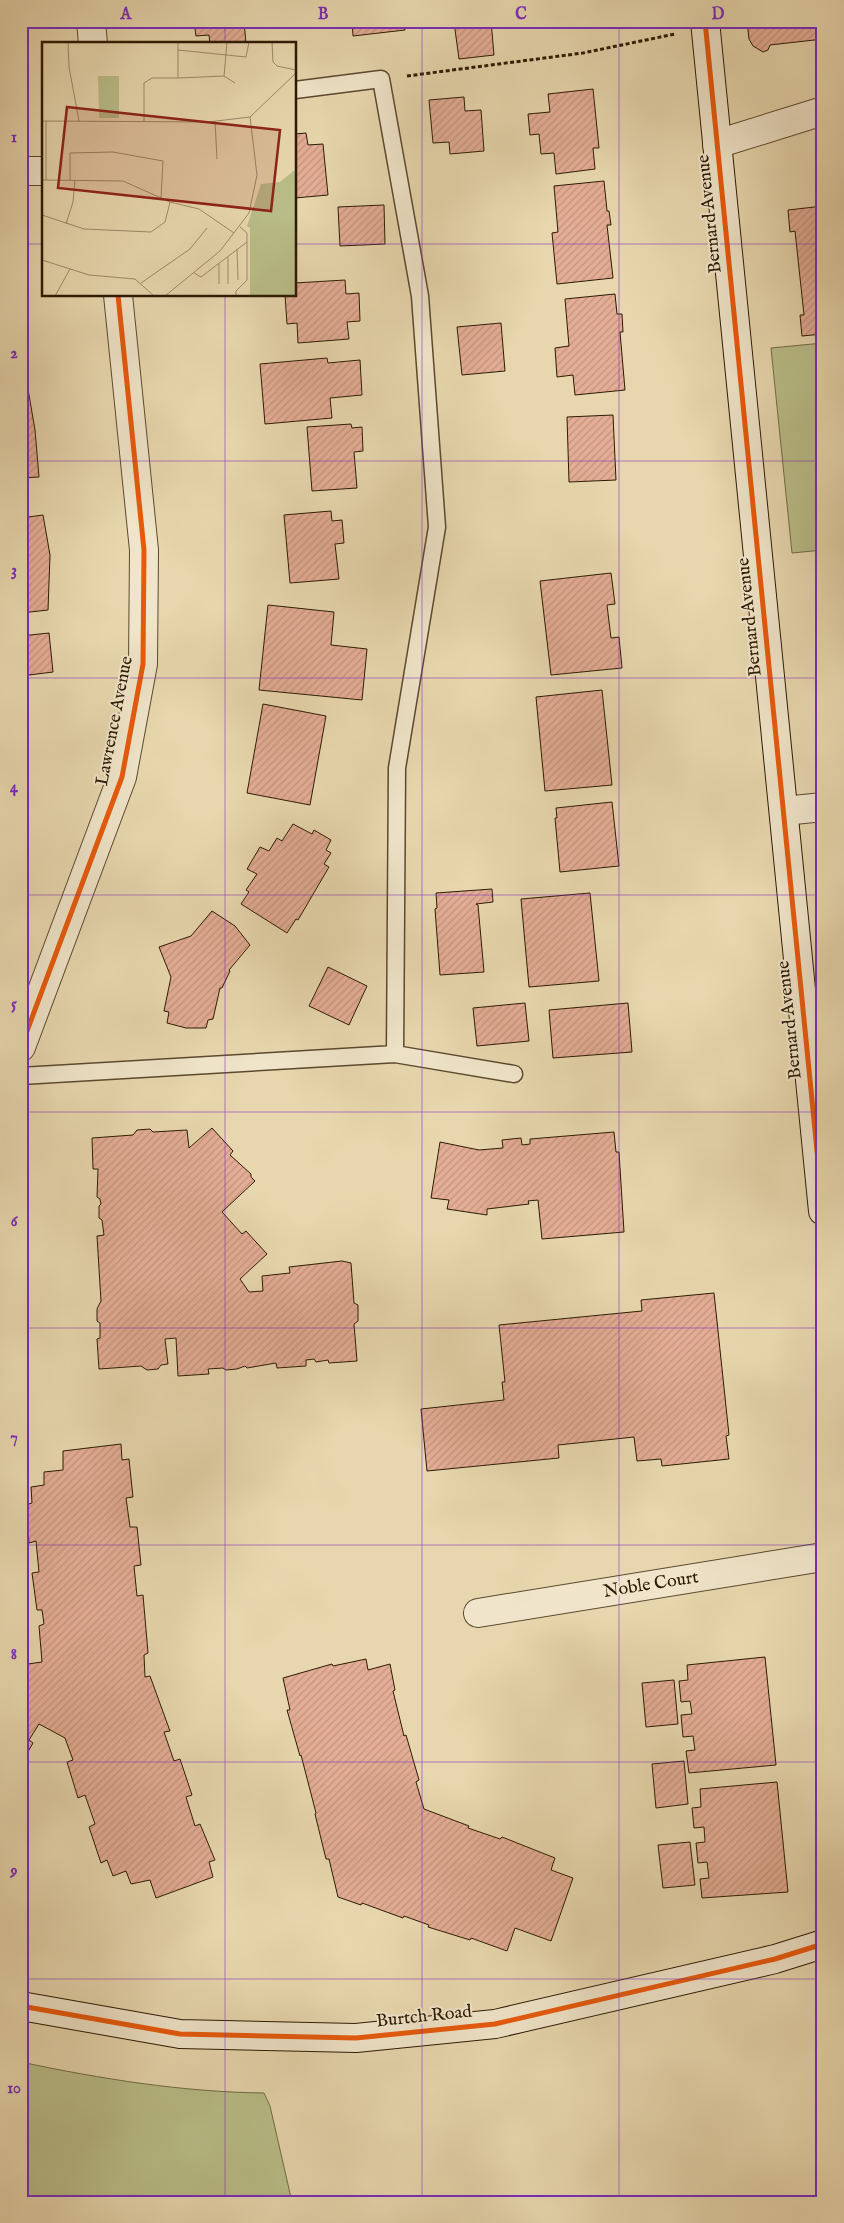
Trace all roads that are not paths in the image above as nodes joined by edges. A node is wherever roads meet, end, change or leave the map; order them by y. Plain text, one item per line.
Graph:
1 (91, 21) edge
2 (705, 24) edge
3 (93, 42) edge
4 (296, 90) edge
5 (823, 111) edge
6 (717, 144) junction
7 (42, 170) edge
8 (21, 171) edge
9 (118, 296) edge
10 (823, 807) edge
11 (784, 811) junction
12 (21, 1047) edge
13 (395, 1054) junction
14 (514, 1074) dead end
15 (21, 1076) edge
16 (823, 1211) edge
17 (823, 1557) edge
18 (478, 1612) dead end
19 (823, 1944) edge
20 (21, 2006) edge

1 - 3 street
2 - 6 street, Bernard Avenue
4 - 13 lane
5 - 6 street
6 - 11 street, Bernard Avenue
7 - 8 street
9 - 12 street, Lawrence Avenue
10 - 11 street
11 - 16 street, Bernard Avenue
13 - 14 lane
13 - 15 lane
17 - 18 street, Noble Court
19 - 20 street, Burtch Road

